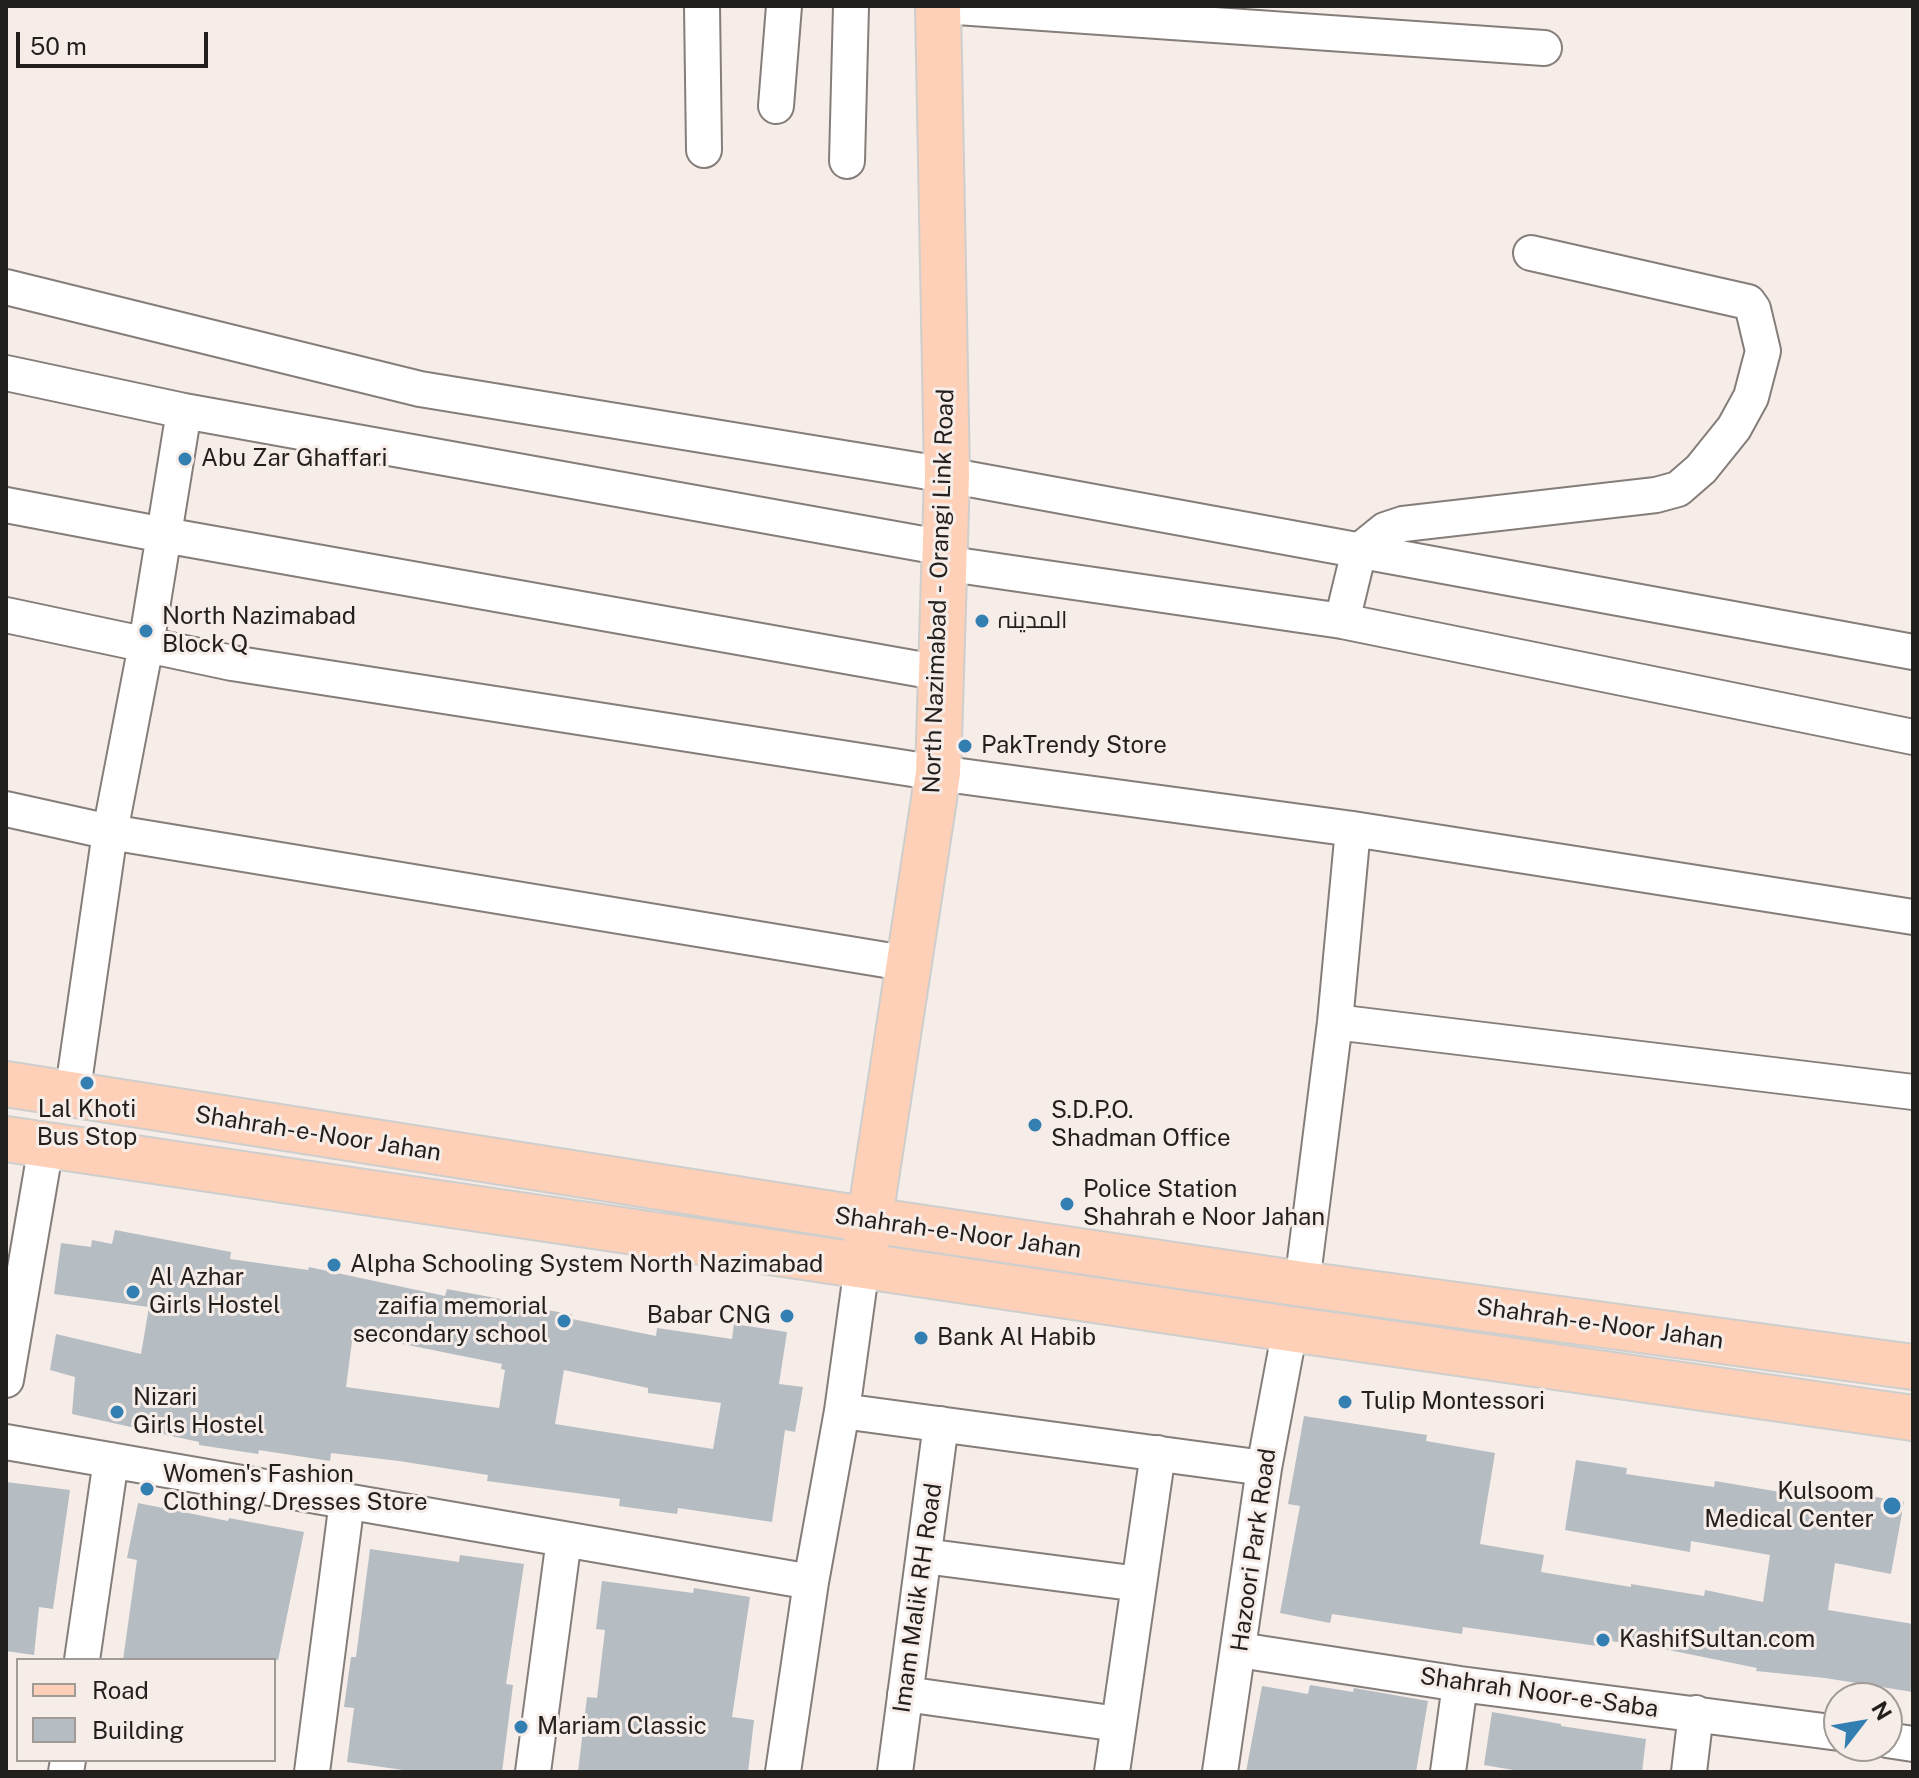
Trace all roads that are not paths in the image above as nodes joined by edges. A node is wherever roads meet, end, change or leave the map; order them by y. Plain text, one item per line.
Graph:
1 (702, 6) edge
2 (784, 6) edge
3 (851, 6) edge
4 (940, 6) edge
5 (1544, 48) dead end
6 (776, 106) dead end
7 (704, 150) dead end
8 (847, 161) dead end
9 (1531, 253) dead end
10 (6, 287) edge
11 (6, 373) edge
12 (184, 411) junction
13 (947, 475) junction
14 (6, 505) edge
15 (164, 535) junction
16 (1359, 551) junction
17 (944, 555) junction
18 (6, 615) edge
19 (1342, 621) junction
20 (146, 645) junction
21 (1913, 652) edge
22 (941, 673) junction
23 (1913, 737) edge
24 (938, 773) junction
25 (6, 809) edge
26 (1353, 829) junction
27 (110, 832) junction
28 (1913, 917) edge
29 (910, 964) junction
30 (1335, 1022) junction
31 (6, 1084) edge
32 (1913, 1092) edge
33 (72, 1096) junction
34 (26, 1142) edge
35 (870, 1220) junction
36 (862, 1266) junction
37 (1302, 1284) junction
38 (1290, 1329) junction
39 (1666, 1333) junction
40 (1913, 1367) edge
41 (6, 1380) edge
42 (1659, 1382) junction
43 (842, 1411) junction
44 (1913, 1418) edge
45 (941, 1424) junction
46 (6, 1442) edge
47 (1158, 1453) junction
48 (111, 1460) junction
49 (1264, 1468) junction
50 (347, 1501) junction
51 (564, 1539) junction
52 (924, 1556) junction
53 (811, 1582) junction
54 (1139, 1584) junction
55 (1239, 1650) junction
56 (82, 1658) edge
57 (1460, 1684) junction
58 (905, 1694) junction
59 (1696, 1713) junction
60 (1118, 1724) junction
61 (1823, 1731) edge
62 (312, 1772) edge
63 (533, 1772) edge
64 (783, 1772) edge
65 (895, 1772) edge
66 (1112, 1772) edge
67 (1220, 1772) edge
68 (1448, 1772) edge
69 (1689, 1772) edge

1 - 7 street
2 - 6 street
3 - 8 street
4 - 5 street
4 - 13 main road, North Nazimabad - Orangi Link Road
9 - 16 street
10 - 13 street
11 - 12 street
12 - 15 street
12 - 17 street
13 - 16 street
13 - 17 main road, North Nazimabad - Orangi Link Road
14 - 15 street
15 - 20 street
15 - 22 street
16 - 19 street
16 - 21 street
17 - 19 street
17 - 22 main road, North Nazimabad - Orangi Link Road
18 - 20 street
19 - 23 street
20 - 24 street
20 - 27 street
22 - 24 main road, North Nazimabad - Orangi Link Road
24 - 26 street
24 - 29 main road, North Nazimabad - Orangi Link Road
25 - 27 street
26 - 28 street
26 - 30 street
27 - 29 street
27 - 33 street
29 - 35 main road, North Nazimabad - Orangi Link Road
30 - 32 street
30 - 37 street
31 - 33 main road, Shahrah-e-Noor Jahan
33 - 35 main road, Shahrah-e-Noor Jahan
34 - 36 main road, Shahrah-e-Noor Jahan
34 - 41 street
35 - 36 main road, North Nazimabad - Orangi Link Road
35 - 37 main road, Shahrah-e-Noor Jahan
36 - 38 main road, Shahrah-e-Noor Jahan
36 - 43 street
37 - 39 main road, Shahrah-e-Noor Jahan
38 - 42 main road, Shahrah-e-Noor Jahan
38 - 49 street, Hazoori Park Road
39 - 40 main road, Shahrah-e-Noor Jahan
39 - 42 main road
42 - 44 main road, Shahrah-e-Noor Jahan
43 - 45 street
43 - 53 street
45 - 47 street
45 - 52 street, Imam Malik RH Road
46 - 48 street
47 - 49 street
47 - 54 street
48 - 50 street
48 - 56 street
49 - 55 street, Hazoori Park Road
50 - 51 street
50 - 62 street
51 - 53 street
51 - 63 street
52 - 54 street
52 - 58 street, Imam Malik RH Road
53 - 64 street
54 - 60 street
55 - 57 street, Shahrah Noor-e-Saba
55 - 67 street, Hazoori Park Road
57 - 59 street, Shahrah Noor-e-Saba
57 - 68 street
58 - 60 street
58 - 65 street, Imam Malik RH Road
59 - 61 street, Shahrah Noor-e-Saba
59 - 69 street
60 - 66 street

